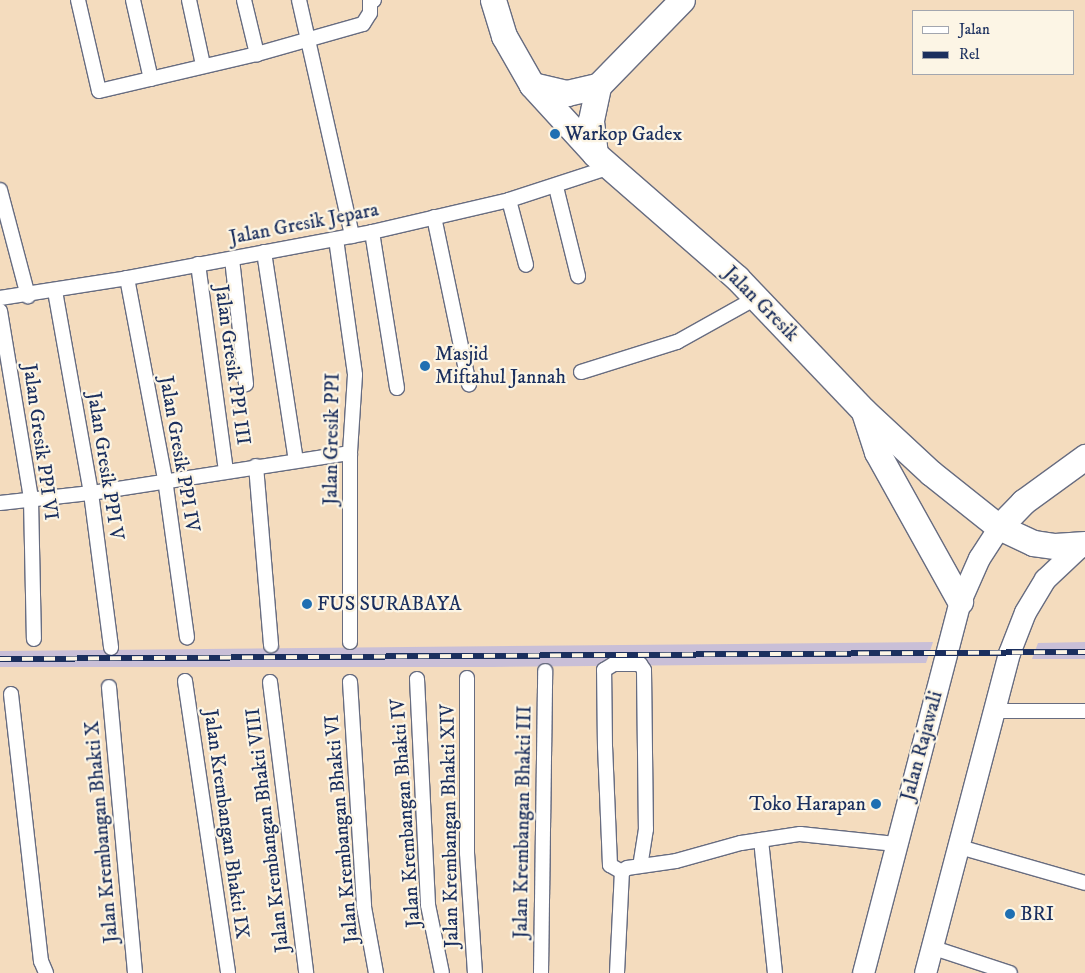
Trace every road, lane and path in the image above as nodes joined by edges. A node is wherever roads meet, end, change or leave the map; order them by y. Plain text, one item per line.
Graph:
1 (78, 0) edge
2 (133, 0) edge
3 (189, 0) edge
4 (244, 0) edge
5 (299, 0) edge
6 (372, 0) edge
7 (493, 0) edge
8 (682, 0) edge
9 (309, 39) junction
10 (257, 54) junction
11 (204, 66) junction
12 (151, 79) junction
13 (532, 86) junction
14 (598, 86) junction
15 (603, 160) junction
16 (556, 187) junction
17 (0, 190) edge
18 (509, 200) junction
19 (434, 217) junction
20 (372, 232) junction
21 (352, 236) junction
22 (336, 239) junction
23 (264, 252) junction
24 (232, 259) junction
25 (198, 264) junction
26 (526, 265) dead end
27 (578, 276) dead end
28 (127, 278) junction
29 (55, 291) junction
30 (27, 293) junction
31 (0, 298) edge
32 (756, 298) junction
33 (0, 311) edge
34 (581, 372) dead end
35 (246, 384) dead end
36 (469, 384) dead end
37 (397, 388) dead end
38 (864, 411) junction
39 (350, 453) junction
40 (1085, 457) edge
41 (296, 460) junction
42 (256, 466) junction
43 (226, 470) junction
44 (165, 479) junction
45 (91, 493) junction
46 (31, 499) junction
47 (0, 503) edge
48 (999, 527) junction
49 (1083, 544) edge
50 (960, 601) junction
51 (187, 637) dead end
52 (34, 639) dead end
53 (350, 642) dead end
54 (270, 645) dead end
55 (111, 648) dead end
56 (545, 671) dead end
57 (467, 678) dead end
58 (417, 679) dead end
59 (185, 681) dead end
60 (270, 682) dead end
61 (350, 682) dead end
62 (109, 687) dead end
63 (11, 694) dead end
64 (992, 711) junction
65 (1085, 712) edge
66 (761, 840) junction
67 (895, 844) junction
68 (956, 846) junction
69 (630, 869) junction
70 (1085, 883) edge
71 (931, 947) junction
72 (46, 973) edge
73 (135, 973) edge
74 (228, 973) edge
75 (306, 973) edge
76 (376, 973) edge
77 (442, 973) edge
78 (475, 973) edge
79 (541, 973) edge
80 (617, 973) edge
81 (775, 973) edge
82 (863, 973) edge
83 (925, 973) edge
84 (1010, 973) edge

1 - 12 street
2 - 12 street
3 - 11 street
4 - 10 street
5 - 9 street
6 - 9 street
7 - 13 highway, Jalan Gresik
8 - 14 highway
9 - 10 street
9 - 21 street
10 - 11 street
11 - 12 street
13 - 14 highway
13 - 15 highway, Jalan Gresik
14 - 15 highway
15 - 16 street, Jalan Gresik Jepara
15 - 32 highway, Jalan Gresik
16 - 18 street, Jalan Gresik Jepara
16 - 27 street
17 - 30 street
18 - 19 street, Jalan Gresik Jepara
18 - 26 street
19 - 20 street, Jalan Gresik Jepara
19 - 36 street
20 - 21 street, Jalan Gresik Jepara
20 - 37 street
21 - 22 street, Jalan Gresik Jepara
22 - 23 street, Jalan Gresik Jepara
22 - 39 street, Jalan Gresik PPI
23 - 24 street, Jalan Gresik Jepara
23 - 41 street
24 - 25 street, Jalan Gresik Jepara
24 - 35 street
25 - 28 street, Jalan Gresik Jepara
25 - 43 street, Jalan Gresik PPI III
28 - 29 street, Jalan Gresik Jepara
28 - 44 street, Jalan Gresik PPI IV
29 - 30 street, Jalan Gresik Jepara
29 - 45 street, Jalan Gresik PPI V
30 - 31 street, Jalan Gresik Jepara
32 - 34 street
32 - 38 highway, Jalan Gresik
33 - 46 street, Jalan Gresik PPI VI
38 - 48 highway, Jalan Gresik
38 - 50 highway
39 - 41 street
39 - 53 street, Jalan Gresik PPI
40 - 48 highway
41 - 42 street
42 - 43 street
42 - 54 street
43 - 44 street
44 - 45 street
44 - 51 street, Jalan Gresik PPI IV
45 - 46 street
45 - 55 street, Jalan Gresik PPI V
46 - 47 street
46 - 52 street, Jalan Gresik PPI VI
48 - 49 highway, Jalan Gresik
48 - 50 main road, Jalan Rajawali
49 - 64 main road
50 - 67 main road, Jalan Rajawali
56 - 79 street, Jalan Krembangan Bhakti III
57 - 78 street, Jalan Krembangan Bhakti XIV
58 - 77 street, Jalan Krembangan Bhakti IV
59 - 74 street, Jalan Krembangan Bhakti IX
60 - 75 street, Jalan Krembangan Bhakti VIII
61 - 76 street, Jalan Krembangan Bhakti VI
62 - 73 street, Jalan Krembangan Bhakti X
63 - 72 street
64 - 65 street
64 - 68 main road
66 - 67 street
66 - 69 street
66 - 81 street
67 - 82 main road, Jalan Rajawali
68 - 70 street
68 - 71 main road
69 - 69 street
69 - 80 street
71 - 83 main road
71 - 84 street

